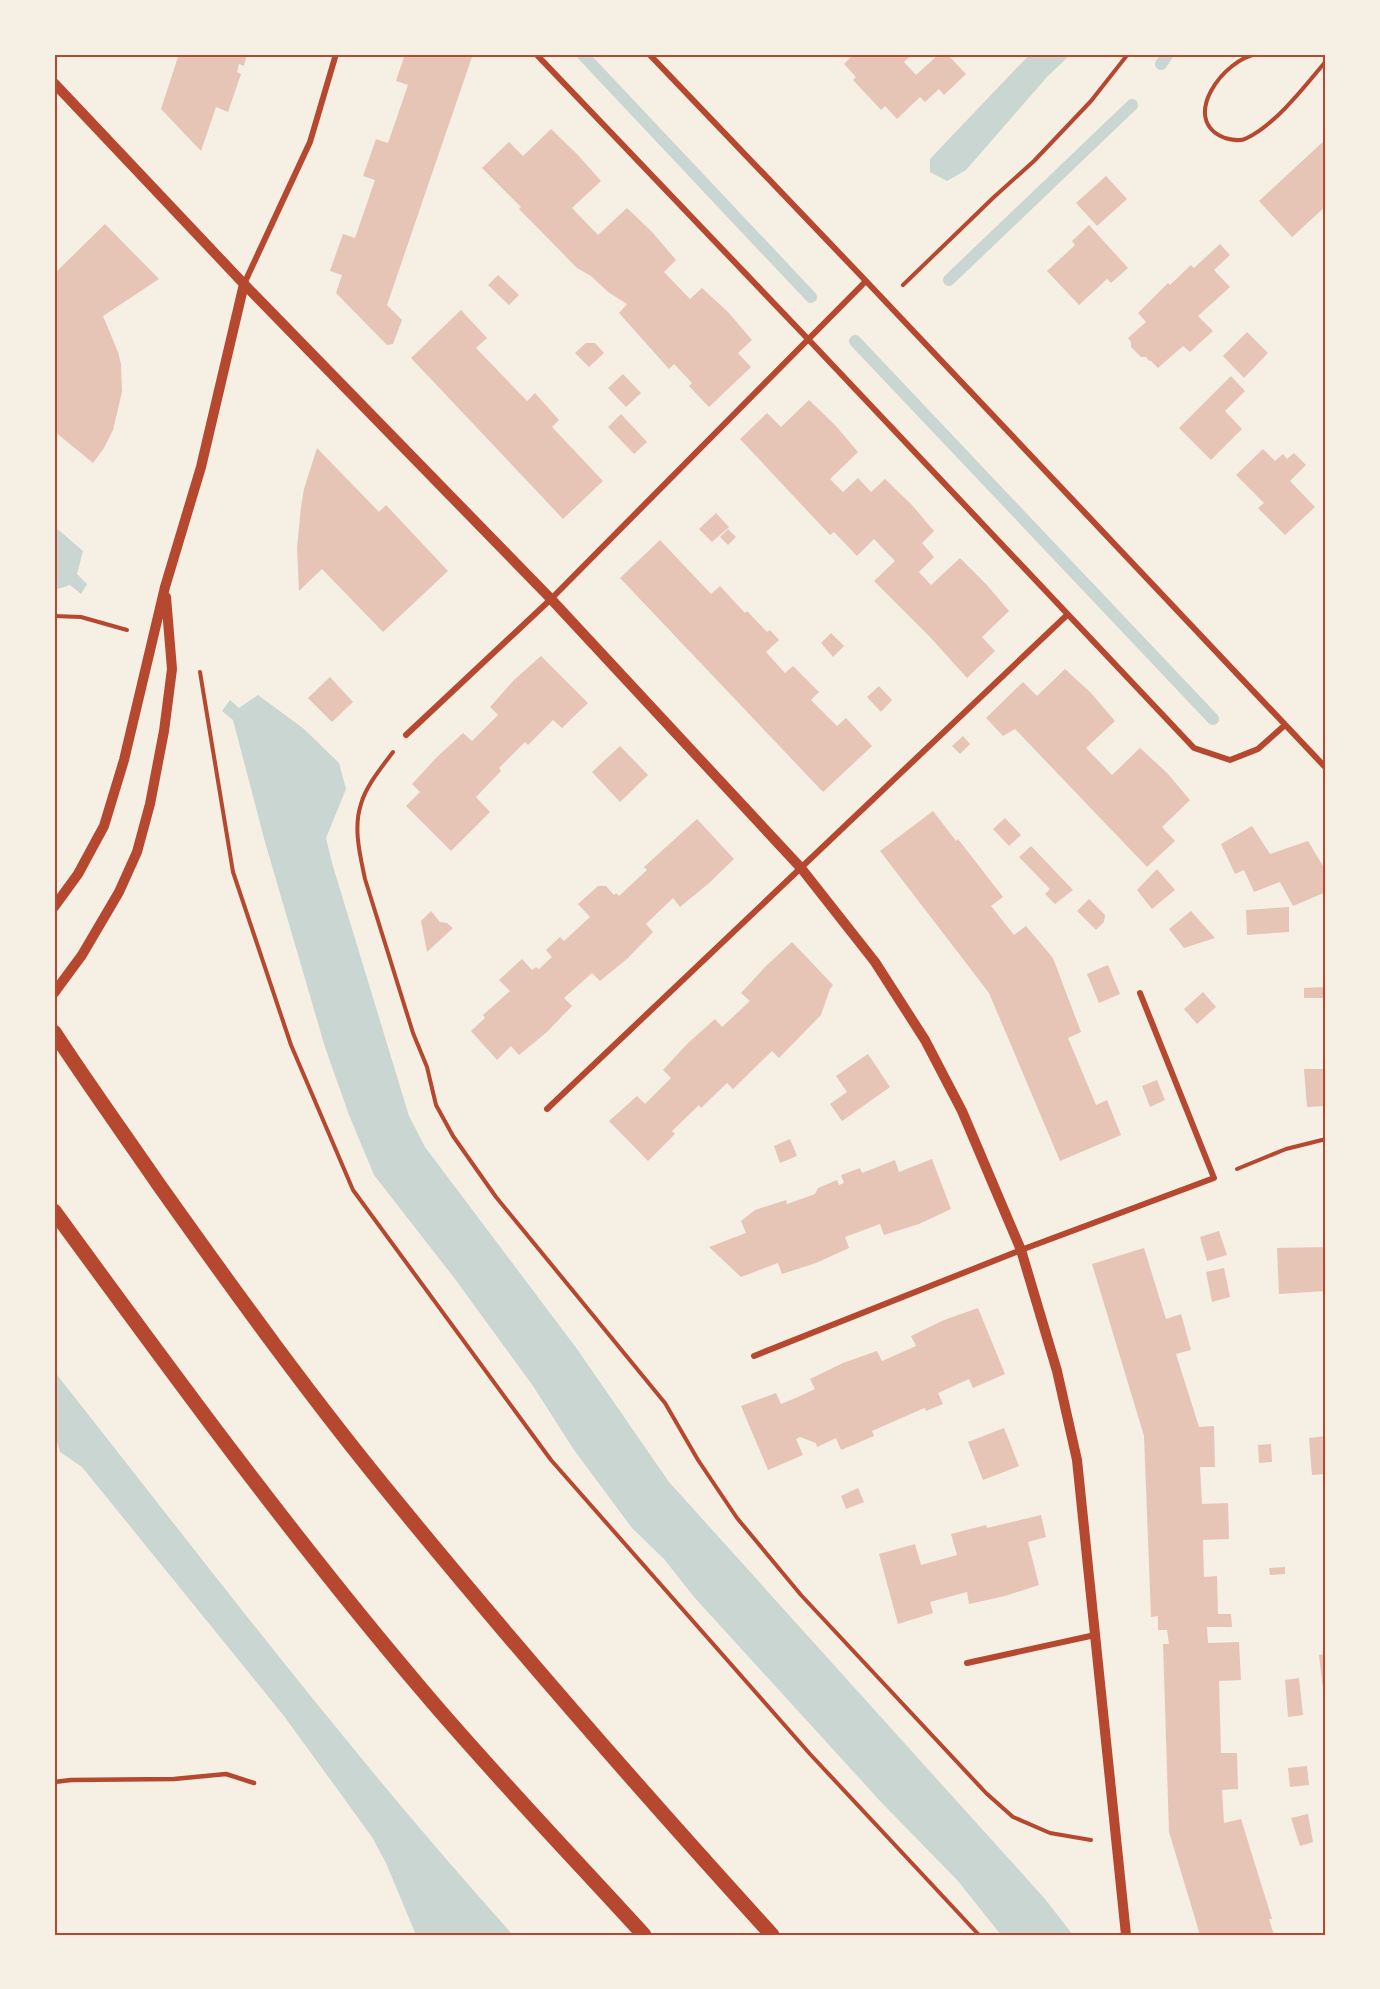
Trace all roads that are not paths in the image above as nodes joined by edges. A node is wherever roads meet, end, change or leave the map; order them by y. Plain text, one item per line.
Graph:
1 (336, 54) edge
2 (536, 54) edge
3 (649, 54) edge
4 (54, 83) edge
5 (866, 281) junction
6 (244, 284) junction
7 (808, 339) junction
8 (165, 587) junction
9 (551, 599) junction
10 (1068, 615) junction
11 (1285, 725) junction
12 (406, 735) road end
13 (1326, 768) edge
14 (801, 868) junction
15 (54, 907) edge
16 (54, 993) edge
17 (1140, 993) dead end
18 (54, 1032) edge
19 (547, 1109) dead end
20 (54, 1211) edge
21 (1021, 1250) junction
22 (753, 1356) dead end
23 (1095, 1635) junction
24 (967, 1663) dead end
25 (54, 1782) edge
26 (254, 1783) dead end
27 (644, 1935) edge
28 (772, 1935) edge
29 (1126, 1935) edge

1 - 6 street
2 - 7 street
3 - 5 street
4 - 6 street
5 - 7 street
5 - 11 street
6 - 8 street
6 - 9 street
7 - 9 street
7 - 10 street
8 - 15 street
8 - 16 street
9 - 12 street
9 - 14 street
10 - 11 street
10 - 14 street
11 - 13 street
14 - 19 street
14 - 21 street
17 - 21 street
18 - 28 main road
20 - 27 main road
21 - 22 street
21 - 23 street
23 - 24 street
23 - 29 street
25 - 26 lane

